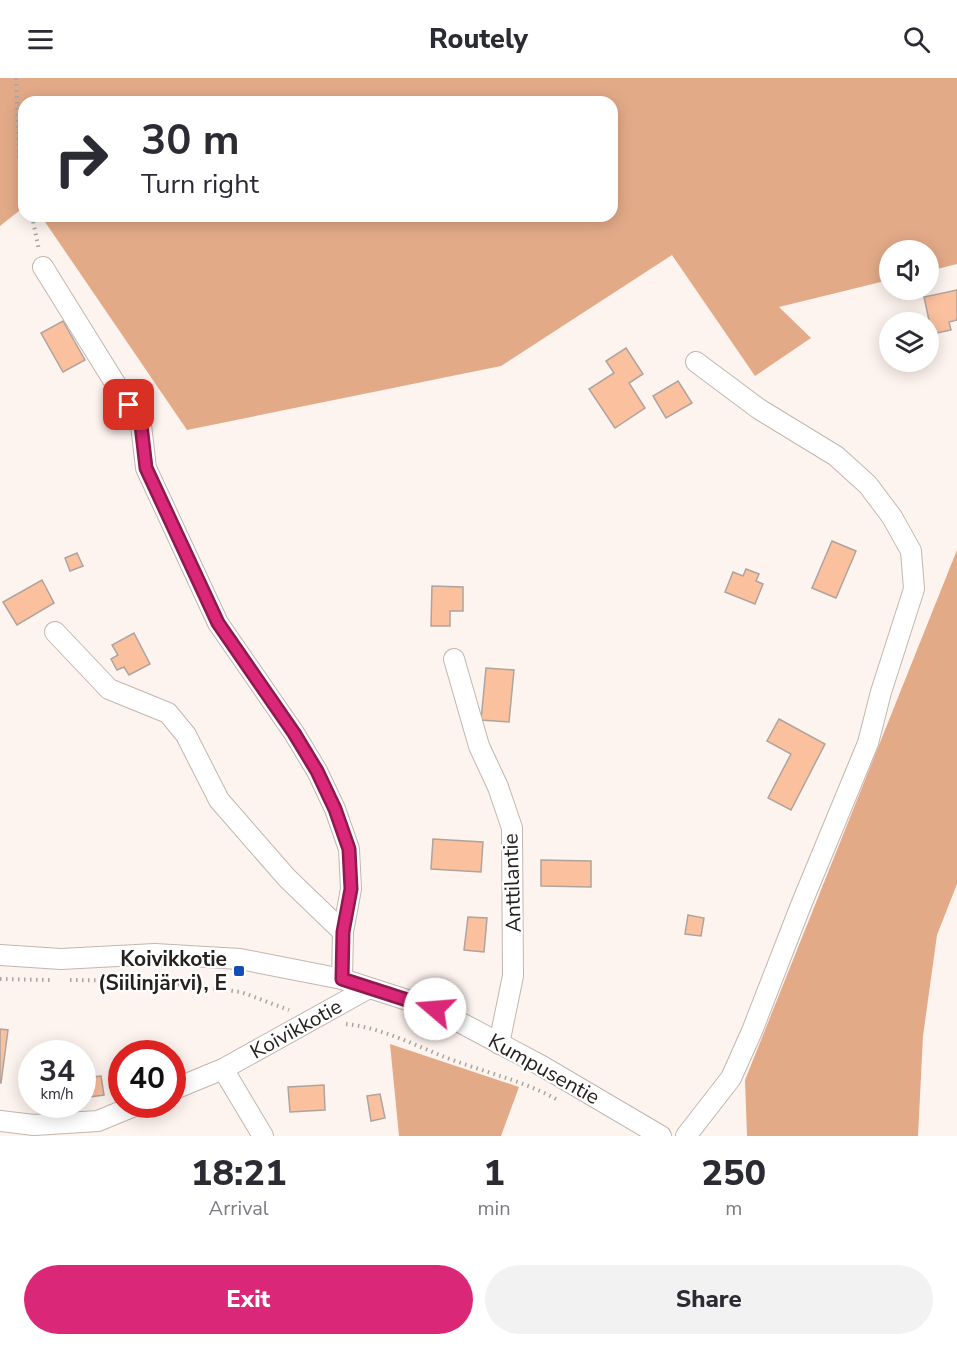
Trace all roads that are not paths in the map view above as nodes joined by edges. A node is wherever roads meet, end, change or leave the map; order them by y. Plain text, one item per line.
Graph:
1 (43, 267) road end
2 (696, 362) dead end
3 (55, 632) dead end
4 (454, 660) dead end
5 (343, 932) junction
6 (0, 955) edge
7 (342, 979) junction
8 (369, 988) junction
9 (499, 1044) junction
10 (223, 1069) junction
11 (186, 1084) edge
12 (108, 1117) edge
13 (0, 1121) edge
14 (263, 1136) edge
15 (661, 1136) edge
16 (686, 1136) edge

1 - 5 street
2 - 16 street
3 - 5 street
4 - 9 street, Anttilantie
5 - 7 street
6 - 7 street, Kumpusentie
7 - 8 street, Kumpusentie
8 - 9 street, Kumpusentie
8 - 10 street, Koivikkotie
9 - 15 street, Kumpusentie
10 - 11 street, Koivikkotie
10 - 14 street
12 - 13 street

